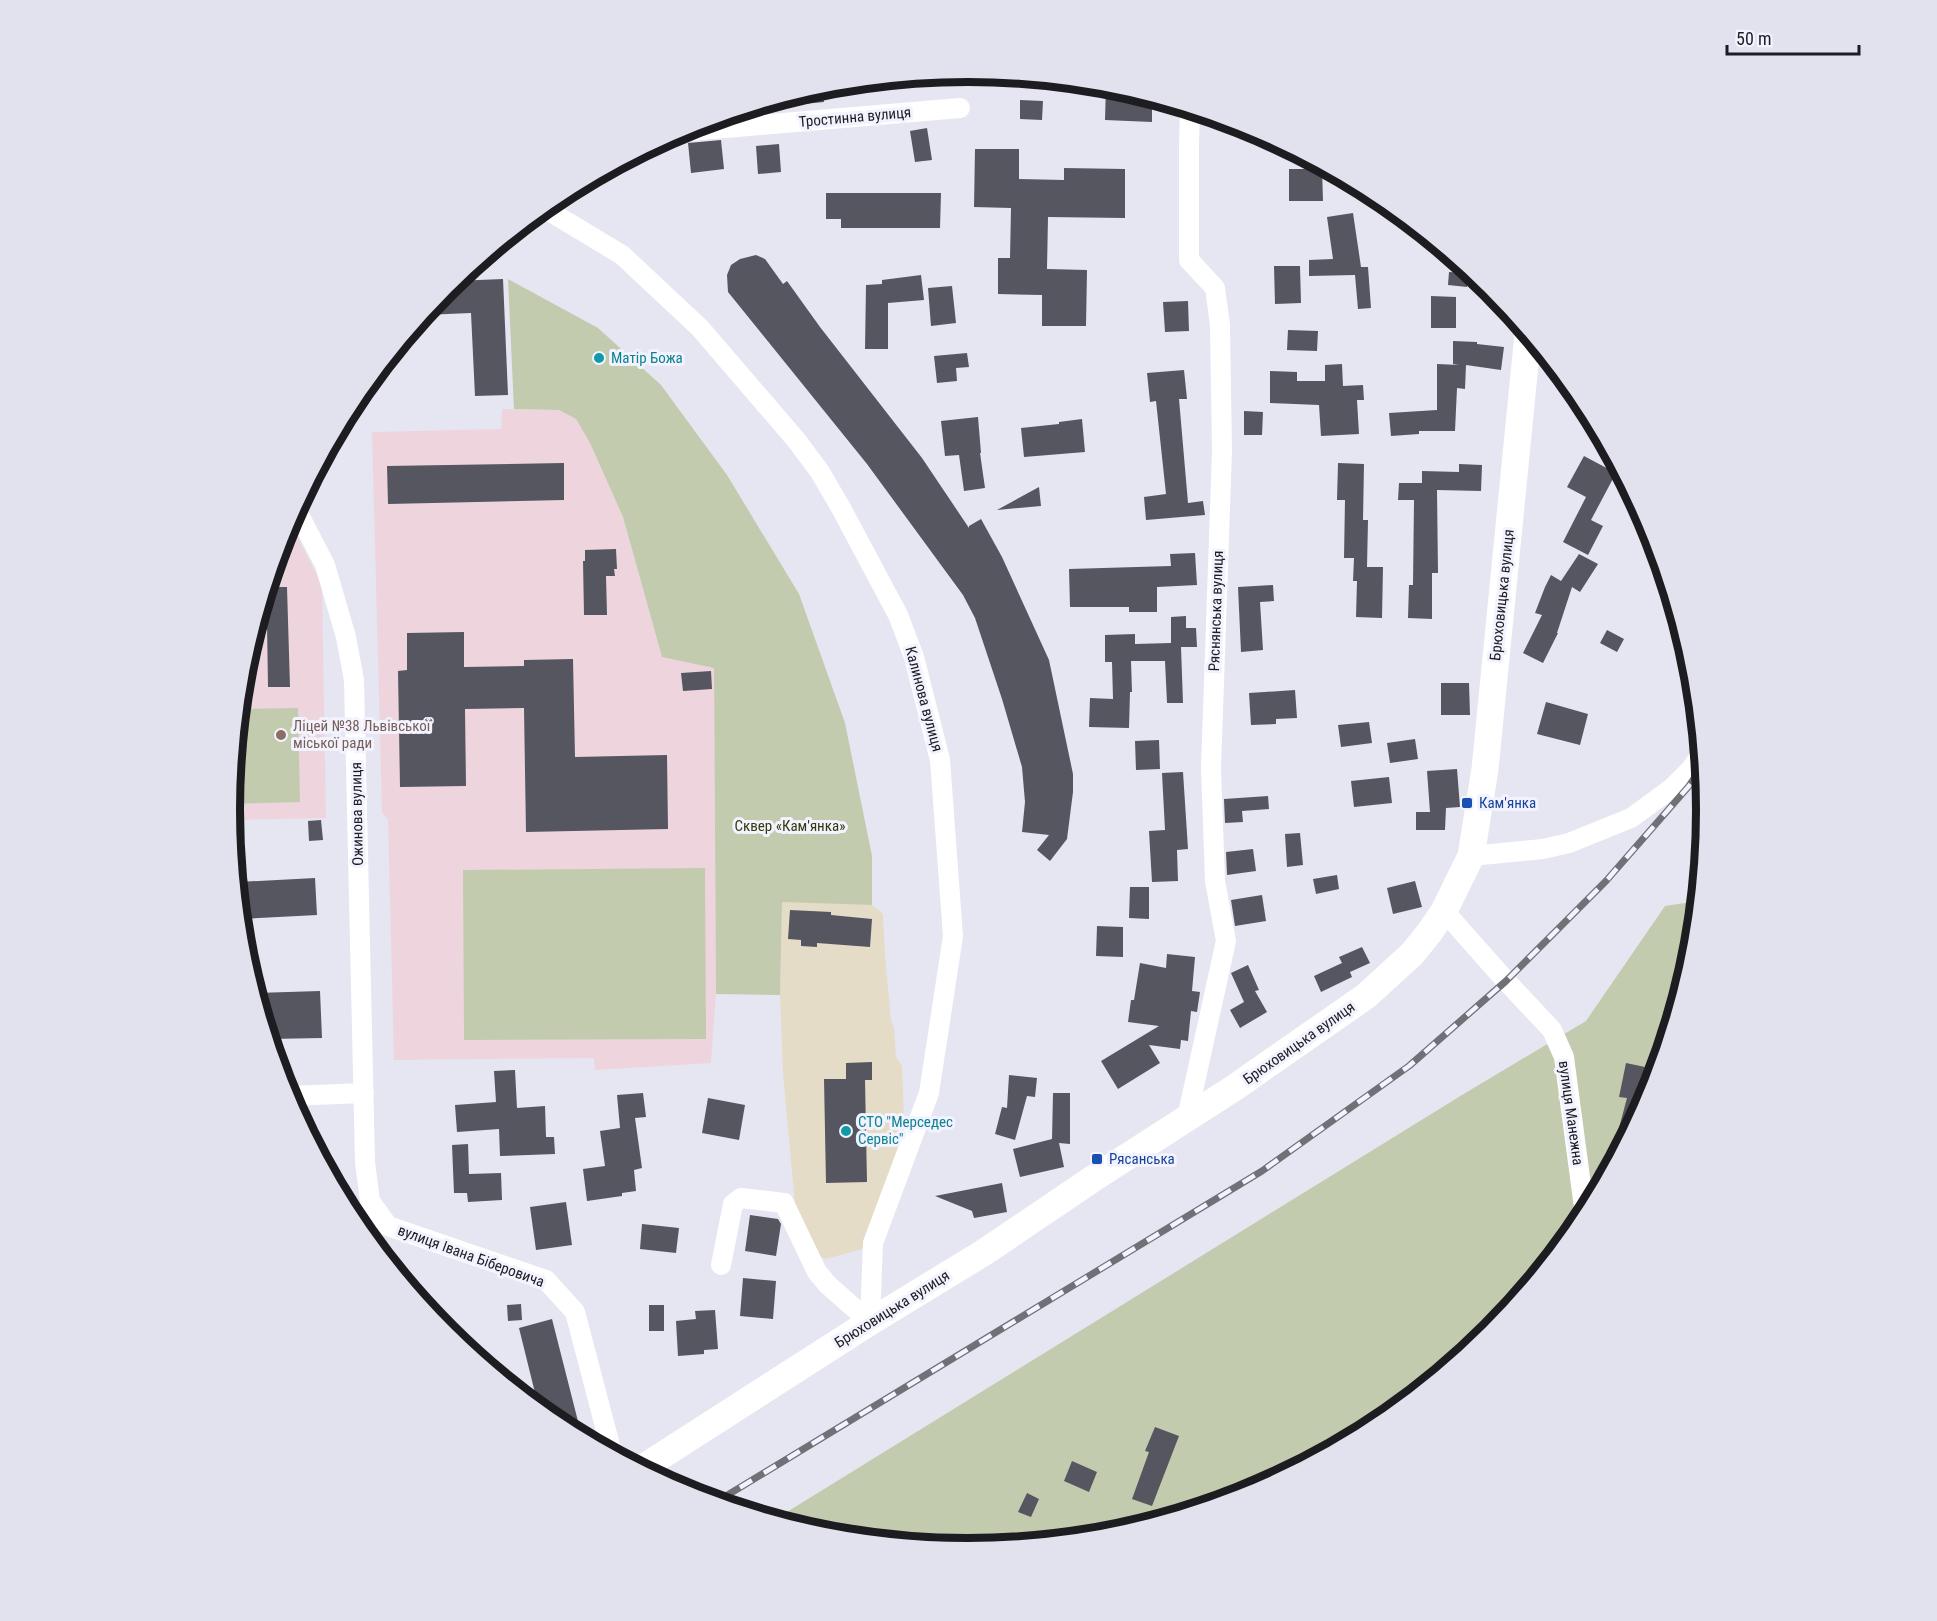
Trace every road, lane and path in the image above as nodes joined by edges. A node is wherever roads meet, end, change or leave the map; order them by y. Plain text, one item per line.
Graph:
1 (960, 108) dead end
2 (1190, 117) edge
3 (713, 129) edge
4 (553, 213) edge
5 (1532, 350) edge
6 (302, 520) edge
7 (1695, 763) edge
8 (1471, 856) junction
9 (1444, 911) junction
10 (363, 1093) junction
11 (299, 1096) edge
12 (1187, 1118) junction
13 (1584, 1199) edge
14 (721, 1265) dead end
15 (870, 1322) junction
16 (610, 1444) edge
17 (649, 1464) edge

1 - 3 street, Тростинна вулиця
2 - 12 street, Ряснянська вулиця
4 - 15 street, Калинова вулиця
5 - 8 main road, Брюховицька вулиця
6 - 10 street, Ожинова вулиця
7 - 8 street
8 - 9 main road, Брюховицька вулиця
9 - 12 main road, Брюховицька вулиця
9 - 13 street, вулиця Манежна
10 - 11 street
10 - 16 street, вулиця Івана Біберовича
12 - 15 main road, Брюховицька вулиця
14 - 15 street
15 - 17 main road, Брюховицька вулиця

